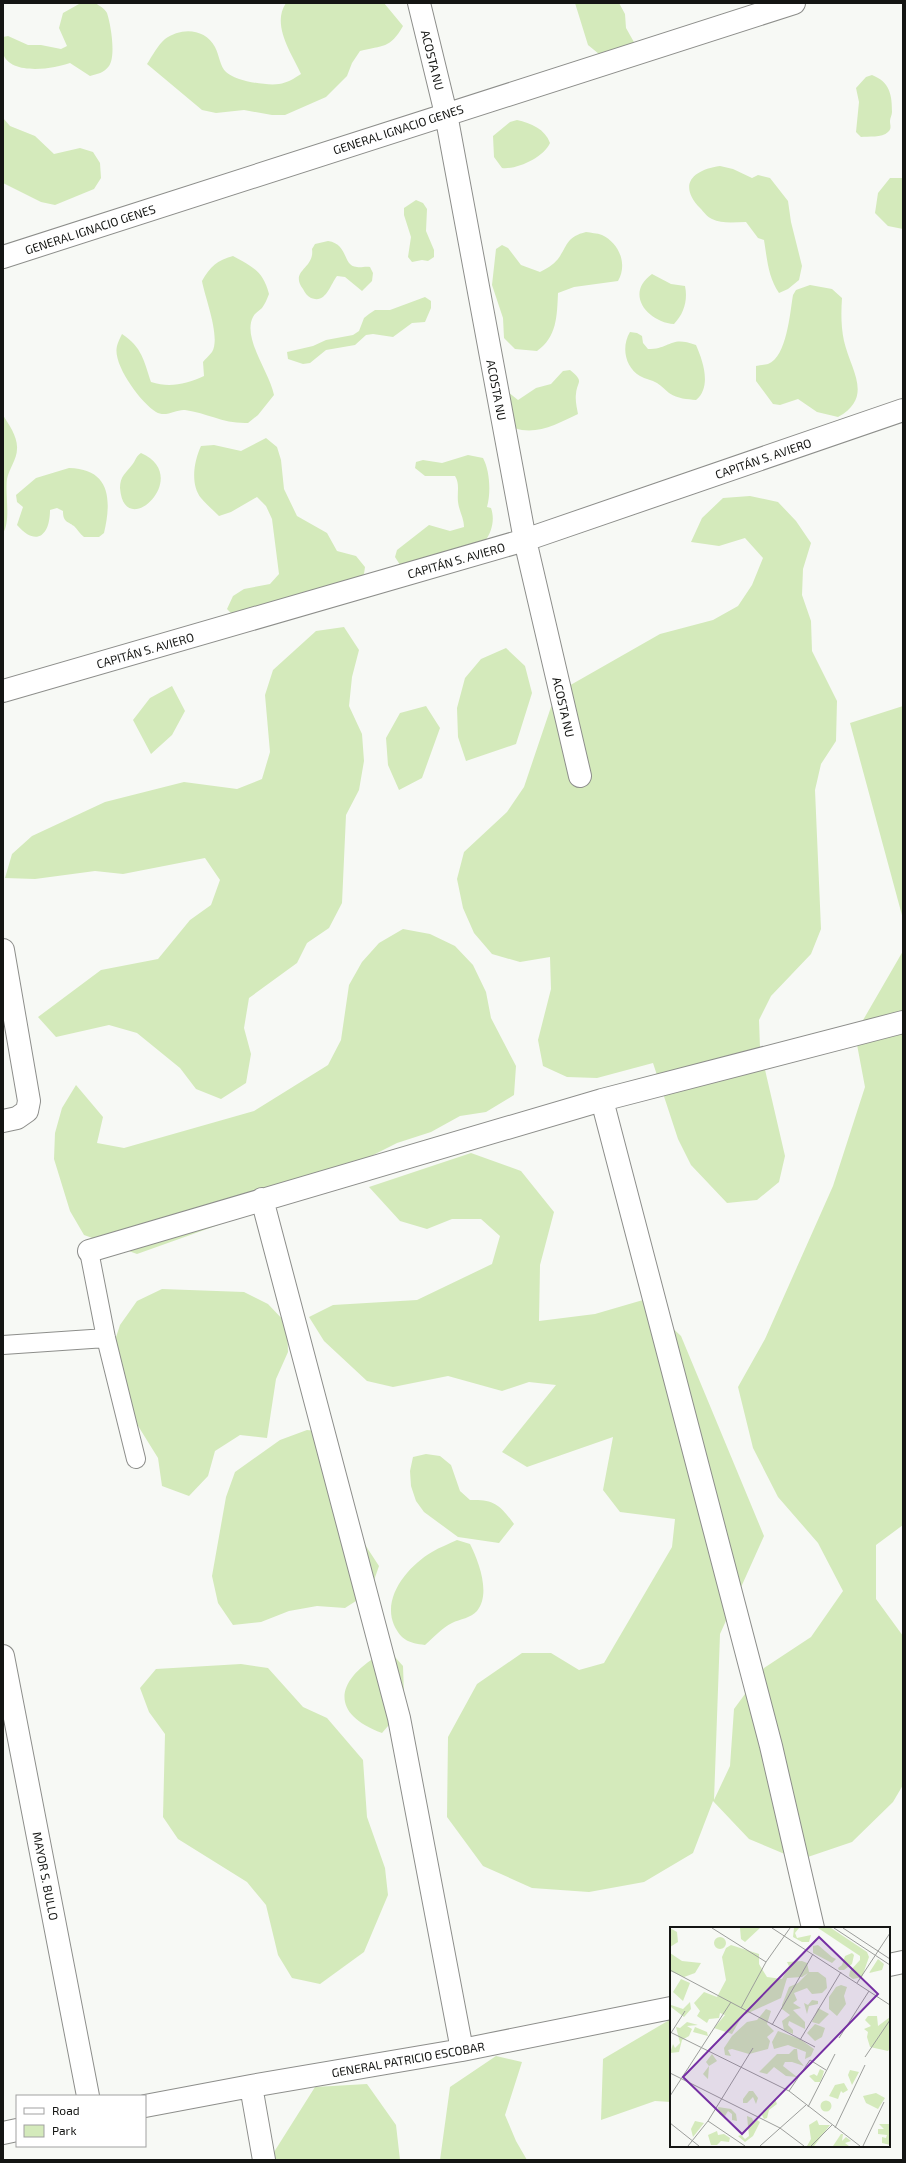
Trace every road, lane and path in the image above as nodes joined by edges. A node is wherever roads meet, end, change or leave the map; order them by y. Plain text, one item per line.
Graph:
1 (419, 3) edge
2 (794, 3) edge
3 (446, 114) junction
4 (3, 257) edge
5 (903, 410) edge
6 (525, 540) junction
7 (3, 691) edge
8 (580, 776) dead end
9 (3, 950) edge
10 (903, 1022) edge
11 (602, 1100) junction
12 (3, 1121) edge
13 (262, 1199) junction
14 (89, 1251) joint
15 (106, 1338) junction
16 (3, 1345) edge
17 (136, 1459) dead end
18 (3, 1656) edge
19 (813, 1927) edge
20 (903, 1962) edge
21 (890, 1965) edge
22 (670, 2008) edge
23 (462, 2050) junction
24 (250, 2086) junction
25 (88, 2095) edge
26 (146, 2106) edge
27 (16, 2130) edge
28 (3, 2133) edge
29 (264, 2160) edge

1 - 3 street, ACOSTA NU
2 - 3 street, GENERAL IGNACIO GENES
3 - 4 street, GENERAL IGNACIO GENES
3 - 6 street, ACOSTA NU
5 - 6 street, CAPITÁN S. AVIERO
6 - 7 street, CAPITÁN S. AVIERO
6 - 8 street, ACOSTA NU
9 - 12 street
10 - 11 street
11 - 13 street
11 - 19 street
13 - 14 street
13 - 23 street
14 - 15 lane
15 - 16 lane
15 - 17 lane
18 - 25 street, MAYOR S. BULLO
20 - 21 street
22 - 23 street, GENERAL PATRICIO ESCOBAR
23 - 24 street, GENERAL PATRICIO ESCOBAR
24 - 26 street, GENERAL PATRICIO ESCOBAR
24 - 29 street
27 - 28 street

